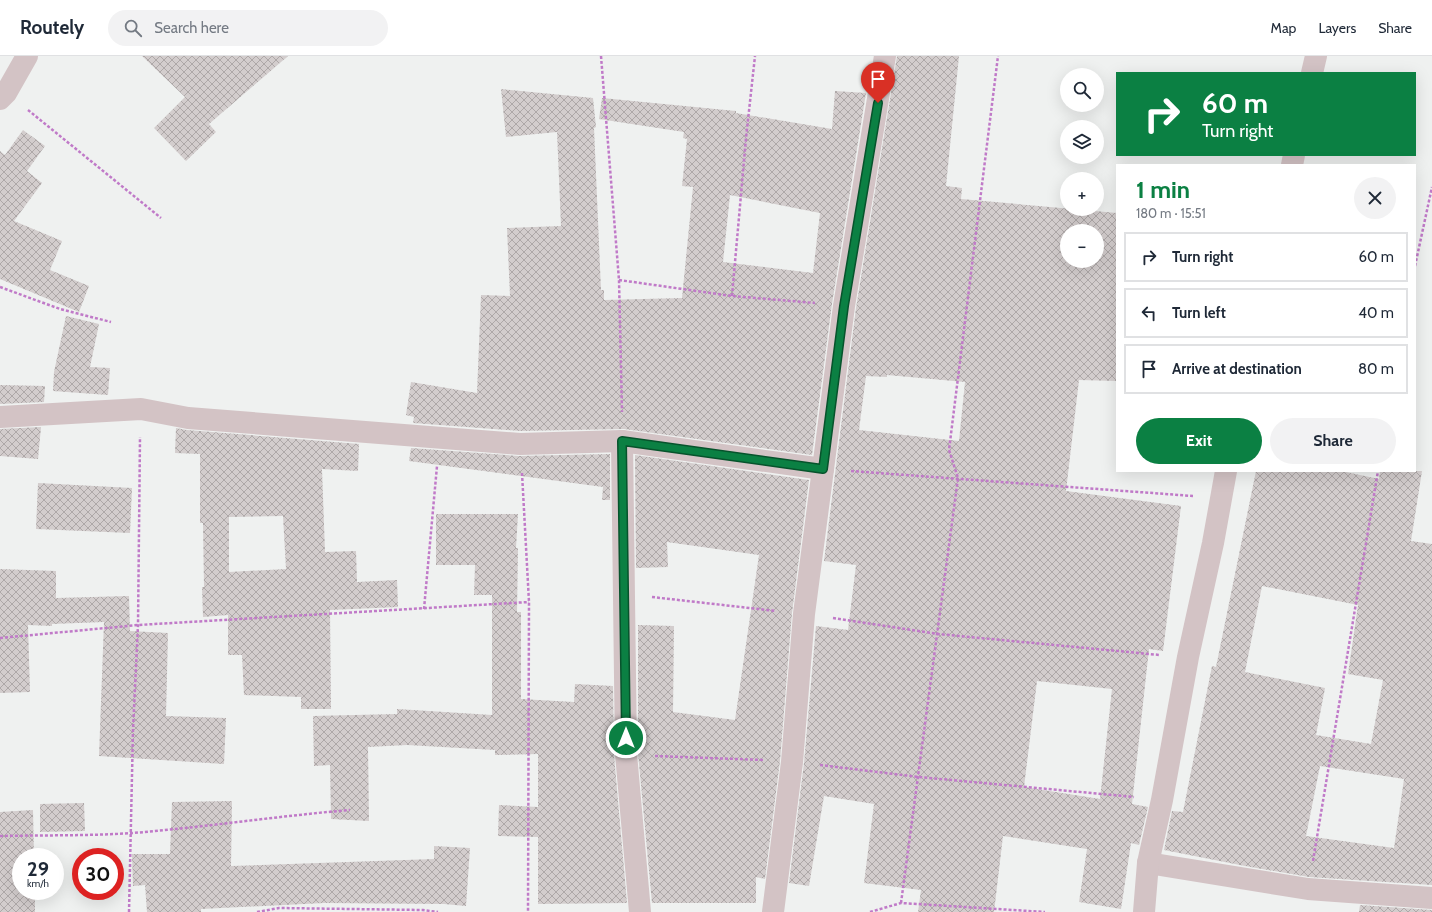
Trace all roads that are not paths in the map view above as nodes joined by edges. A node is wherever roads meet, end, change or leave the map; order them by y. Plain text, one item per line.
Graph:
1 (28, 56) edge
2 (885, 56) edge
3 (1316, 56) edge
4 (1312, 72) edge
5 (3, 96) edge
6 (0, 417) edge
7 (622, 441) junction
8 (823, 469) junction
9 (1226, 472) edge
10 (1148, 863) junction
11 (1432, 898) edge
12 (640, 912) edge
13 (773, 912) edge
14 (1144, 912) edge

1 - 5 street
2 - 8 street
3 - 4 street
6 - 7 street
7 - 8 street
7 - 12 street
8 - 13 street
9 - 10 street
10 - 11 street
10 - 14 street

